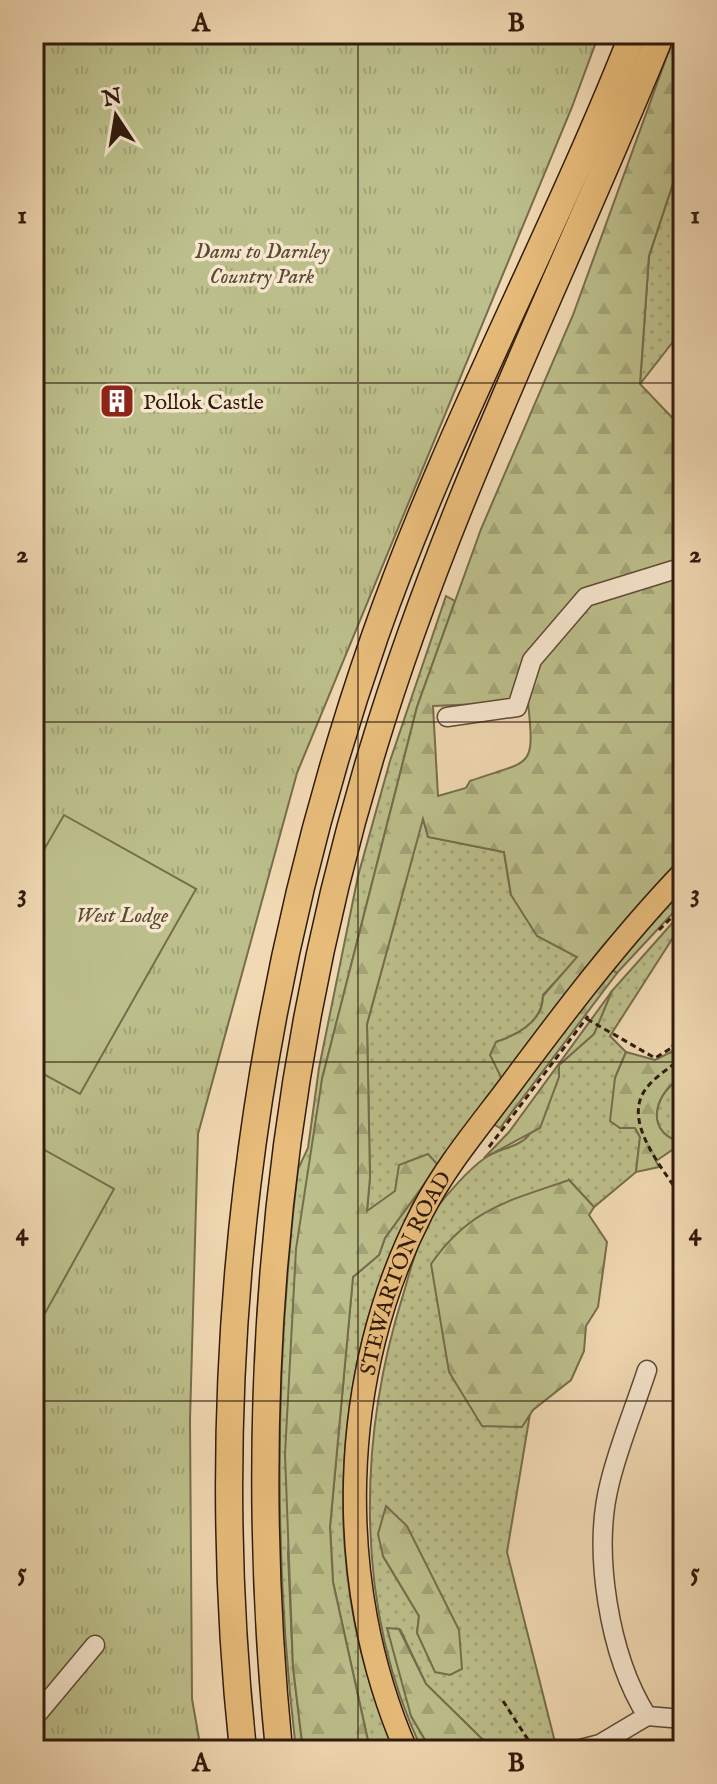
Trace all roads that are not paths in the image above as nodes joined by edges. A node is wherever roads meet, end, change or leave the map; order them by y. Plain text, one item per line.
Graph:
1 (633, 34) edge
2 (661, 34) edge
3 (683, 567) edge
4 (447, 717) dead end
5 (683, 873) edge
6 (647, 1370) dead end
7 (95, 1645) dead end
8 (647, 1716) junction
9 (34, 1718) edge
10 (683, 1719) edge
11 (243, 1750) edge
12 (279, 1750) edge
13 (406, 1750) edge
14 (577, 1750) edge

1 - 11 highway
2 - 12 highway
3 - 4 street
5 - 13 main road, STEWARTON ROAD
6 - 8 street
7 - 9 street
8 - 10 street
8 - 14 street

